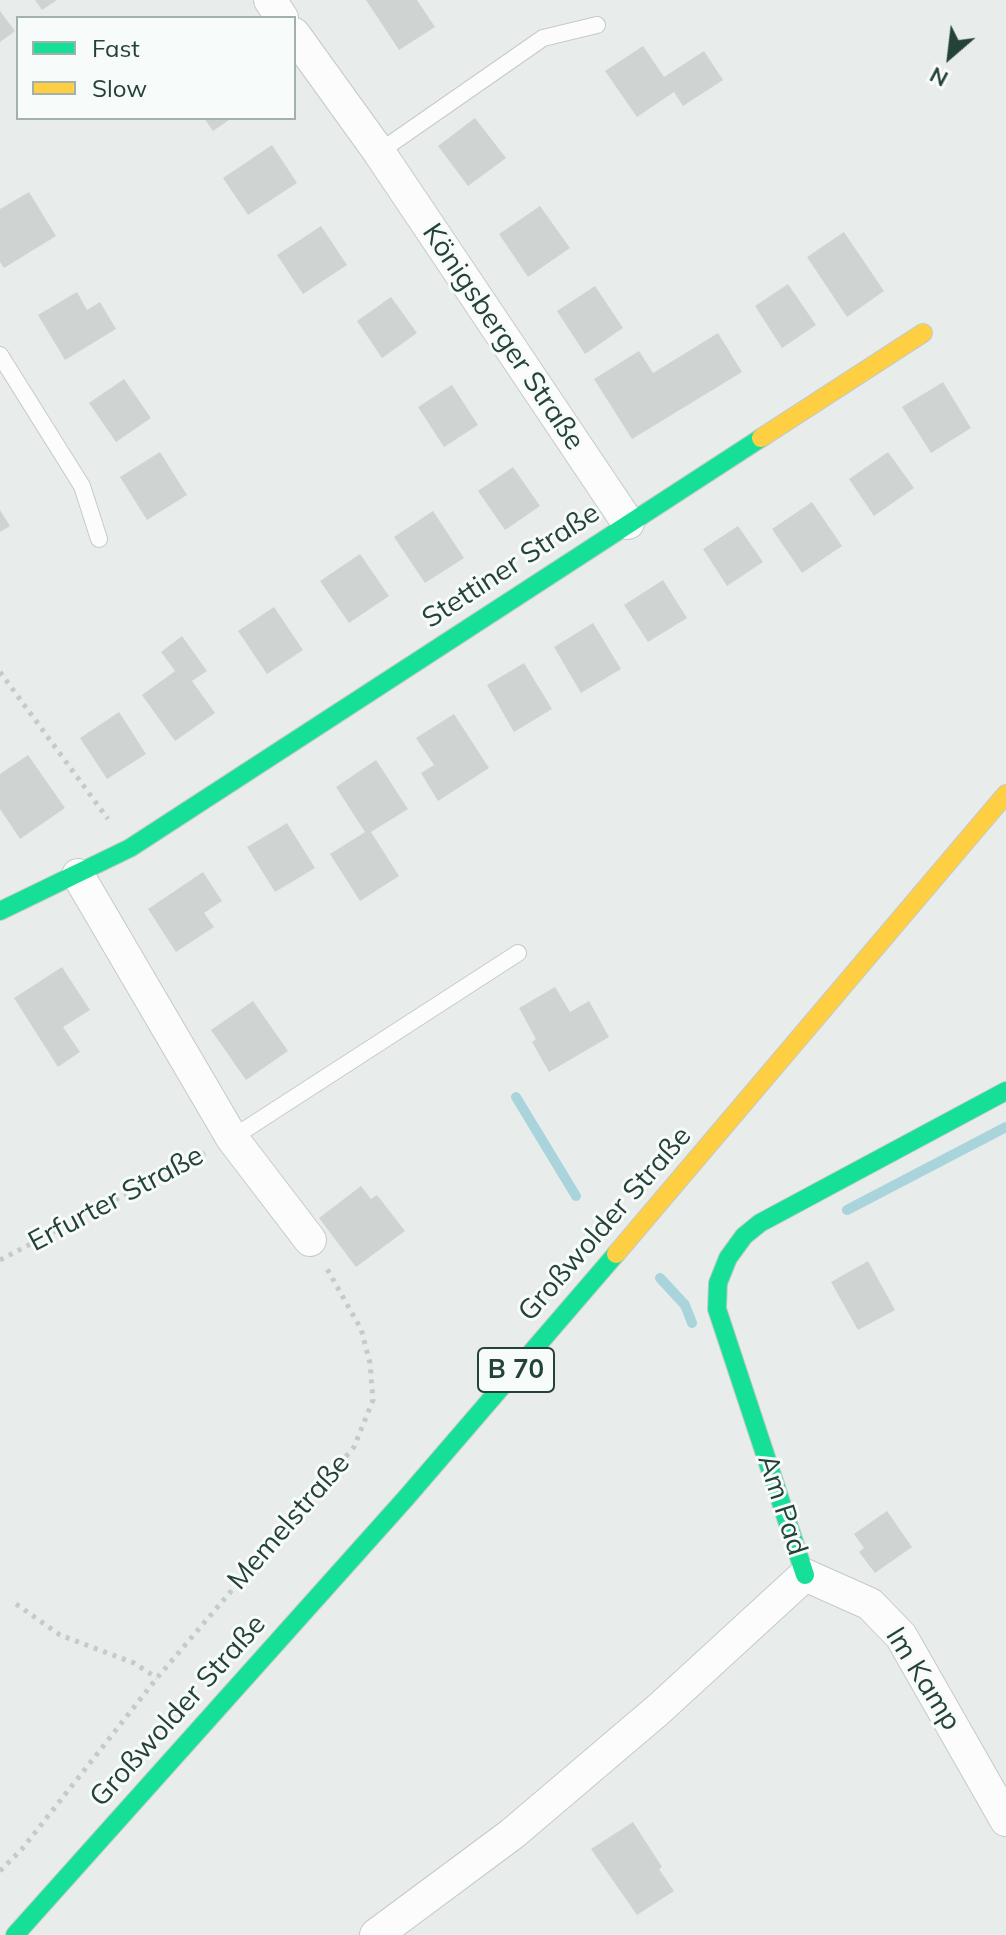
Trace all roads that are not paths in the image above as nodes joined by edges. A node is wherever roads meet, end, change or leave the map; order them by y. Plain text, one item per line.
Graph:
1 (597, 25) dead end
2 (296, 37) edge
3 (379, 152) junction
4 (923, 333) dead end
5 (0, 355) edge
6 (628, 523) junction
7 (99, 539) dead end
8 (1006, 794) edge
9 (78, 875) junction
10 (0, 911) edge
11 (518, 953) dead end
12 (1006, 1091) edge
13 (232, 1138) junction
14 (310, 1240) road end
15 (805, 1575) junction
16 (1006, 1820) edge
17 (15, 1935) edge
18 (376, 1935) edge

1 - 3 lane
2 - 3 street, Königsberger Straße
3 - 6 street, Königsberger Straße
4 - 6 street, Stettiner Straße
5 - 7 lane
6 - 9 street, Stettiner Straße
8 - 17 street, Großwolder Straße / B 70
9 - 10 street, Stettiner Straße
9 - 13 street
11 - 13 lane
12 - 15 street, Am Pad
13 - 14 street
15 - 16 street, Im Kamp
15 - 18 street, Am Pad

